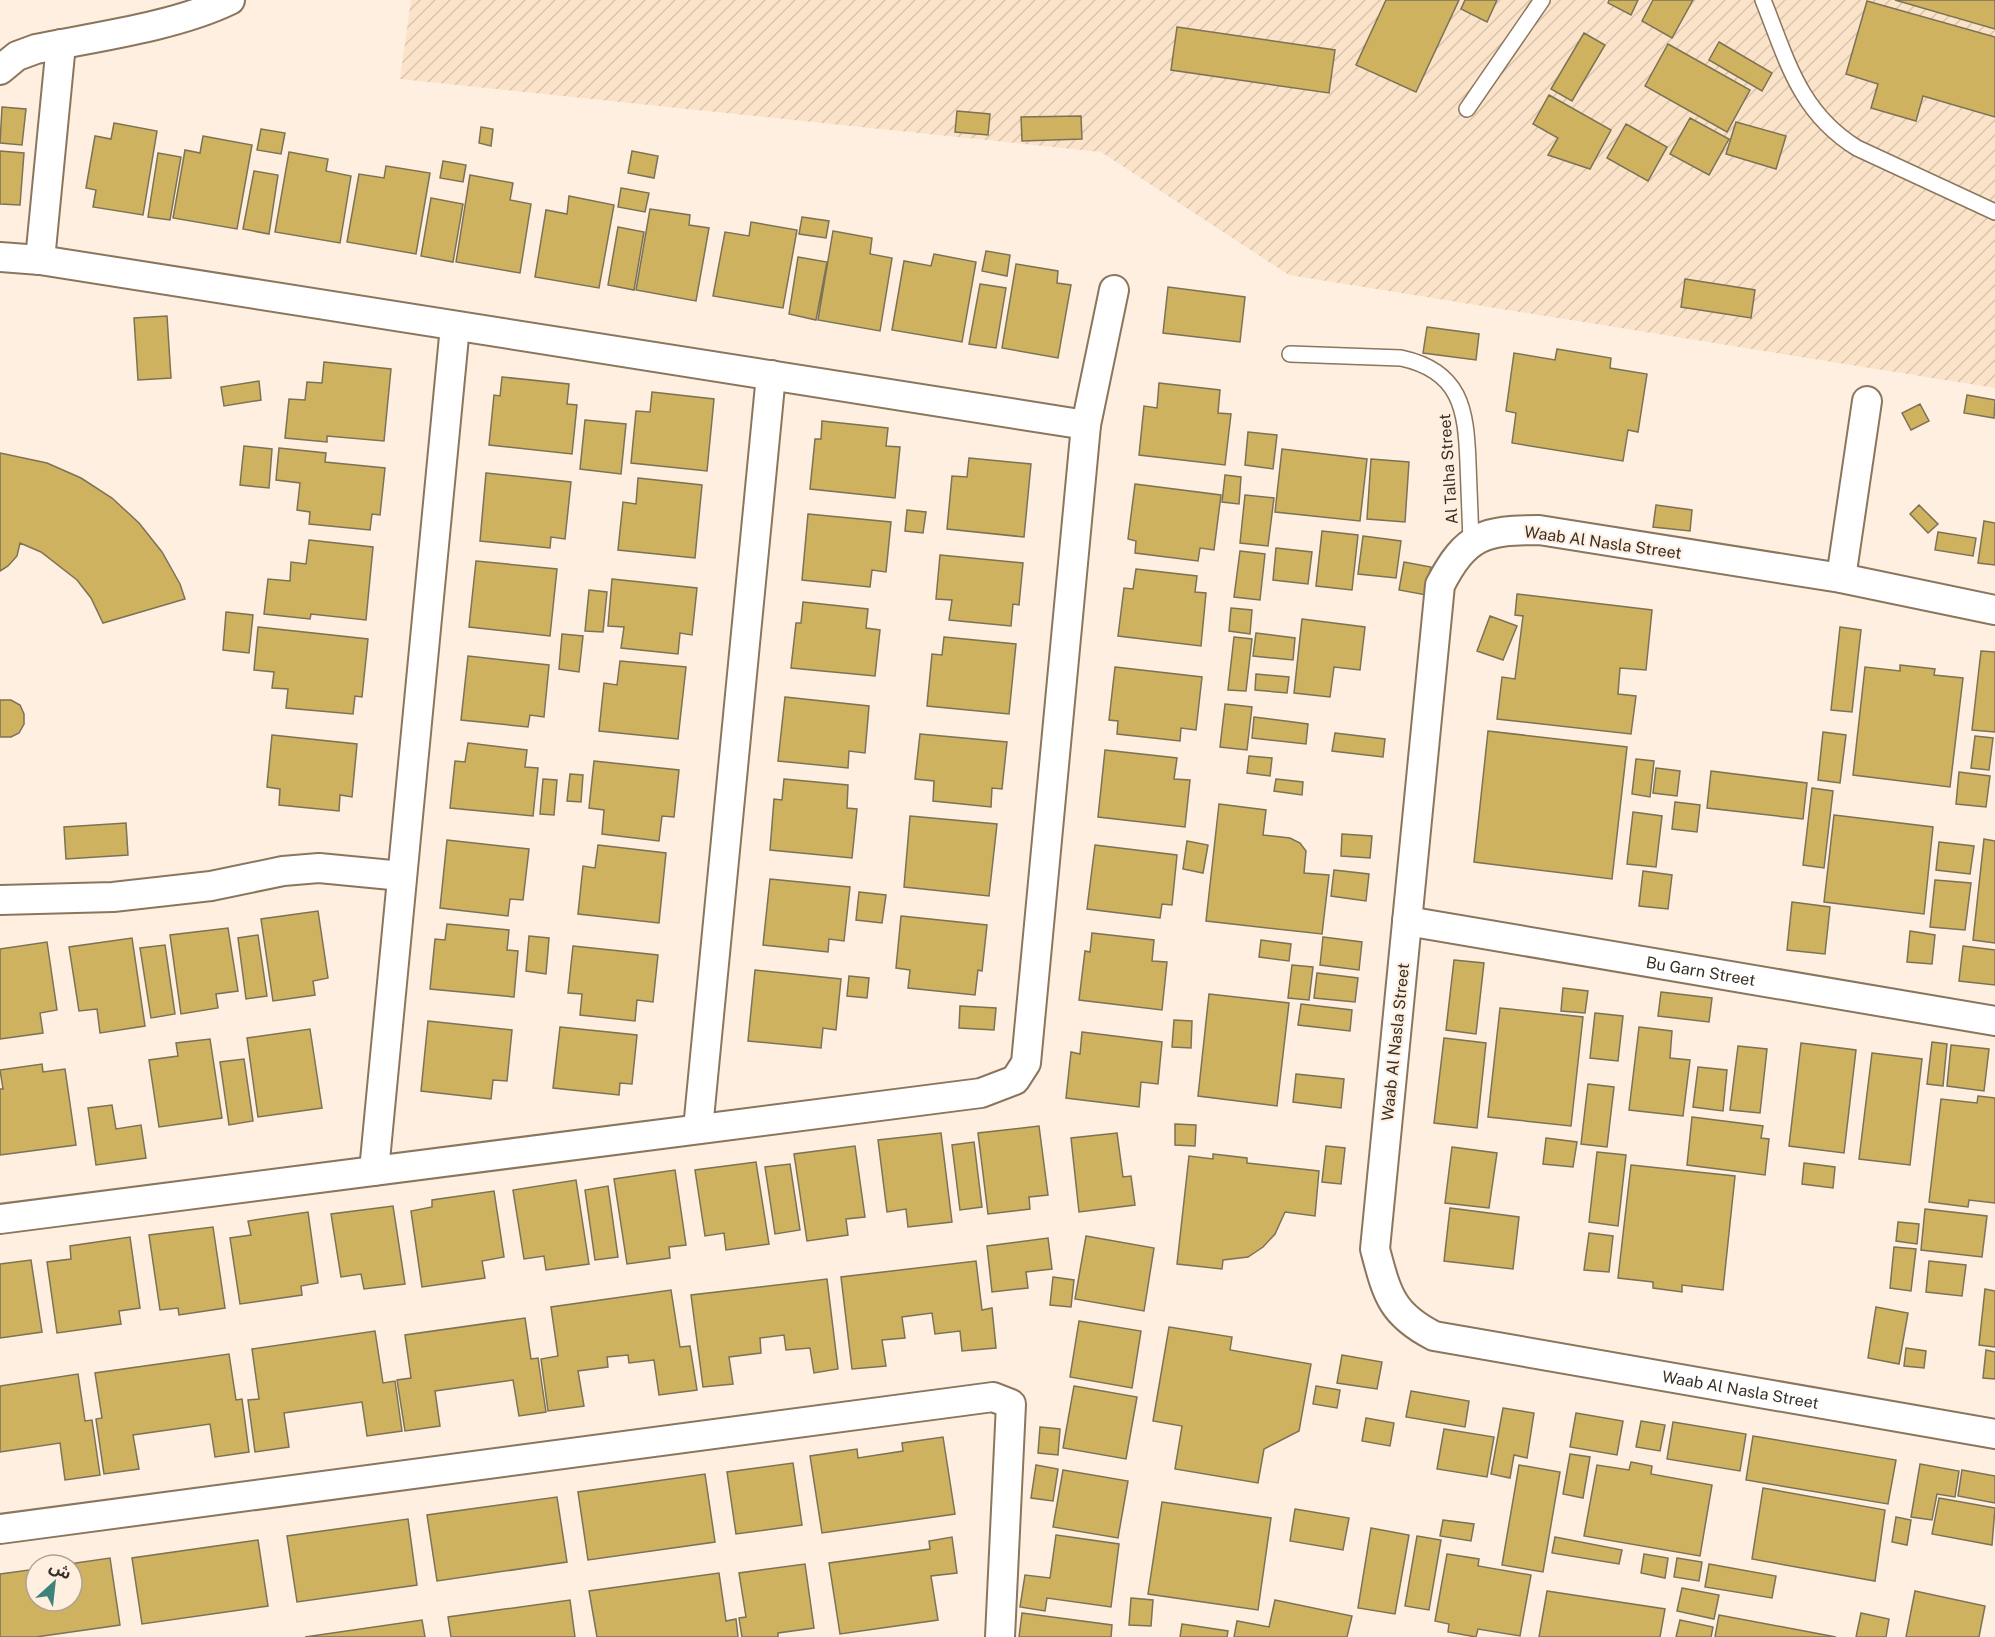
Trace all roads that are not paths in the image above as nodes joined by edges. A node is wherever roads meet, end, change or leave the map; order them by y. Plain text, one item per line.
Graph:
1 (230, 0) edge
2 (1542, 0) edge
3 (1763, 0) edge
4 (61, 44) junction
5 (0, 70) edge
6 (1467, 109) dead end
7 (1995, 212) edge
8 (0, 257) edge
9 (40, 260) junction
10 (1114, 290) dead end
11 (456, 326) junction
12 (1290, 354) dead end
13 (771, 375) junction
14 (1867, 401) dead end
15 (1086, 425) junction
16 (1471, 542) junction
17 (1841, 578) junction
18 (1995, 610) edge
19 (402, 876) junction
20 (0, 900) edge
21 (1407, 921) junction
22 (1995, 1022) edge
23 (698, 1129) junction
24 (374, 1171) junction
25 (0, 1219) edge
26 (1995, 1434) edge
27 (0, 1529) edge
28 (1000, 1637) edge

1 - 4 street
2 - 6 lane
3 - 7 lane
4 - 5 street
4 - 9 street
8 - 9 street
9 - 11 street
10 - 15 street
11 - 13 street
11 - 19 street
12 - 16 lane, Al Talha Street
13 - 15 street
13 - 23 street
14 - 17 street
15 - 23 street
16 - 17 street, Waab Al Nasla Street
16 - 21 street, Waab Al Nasla Street
17 - 18 street, Waab Al Nasla Street
19 - 20 street
19 - 24 street
21 - 22 street, Bu Garn Street
21 - 26 street, Waab Al Nasla Street
23 - 24 street
24 - 25 street
27 - 28 street

